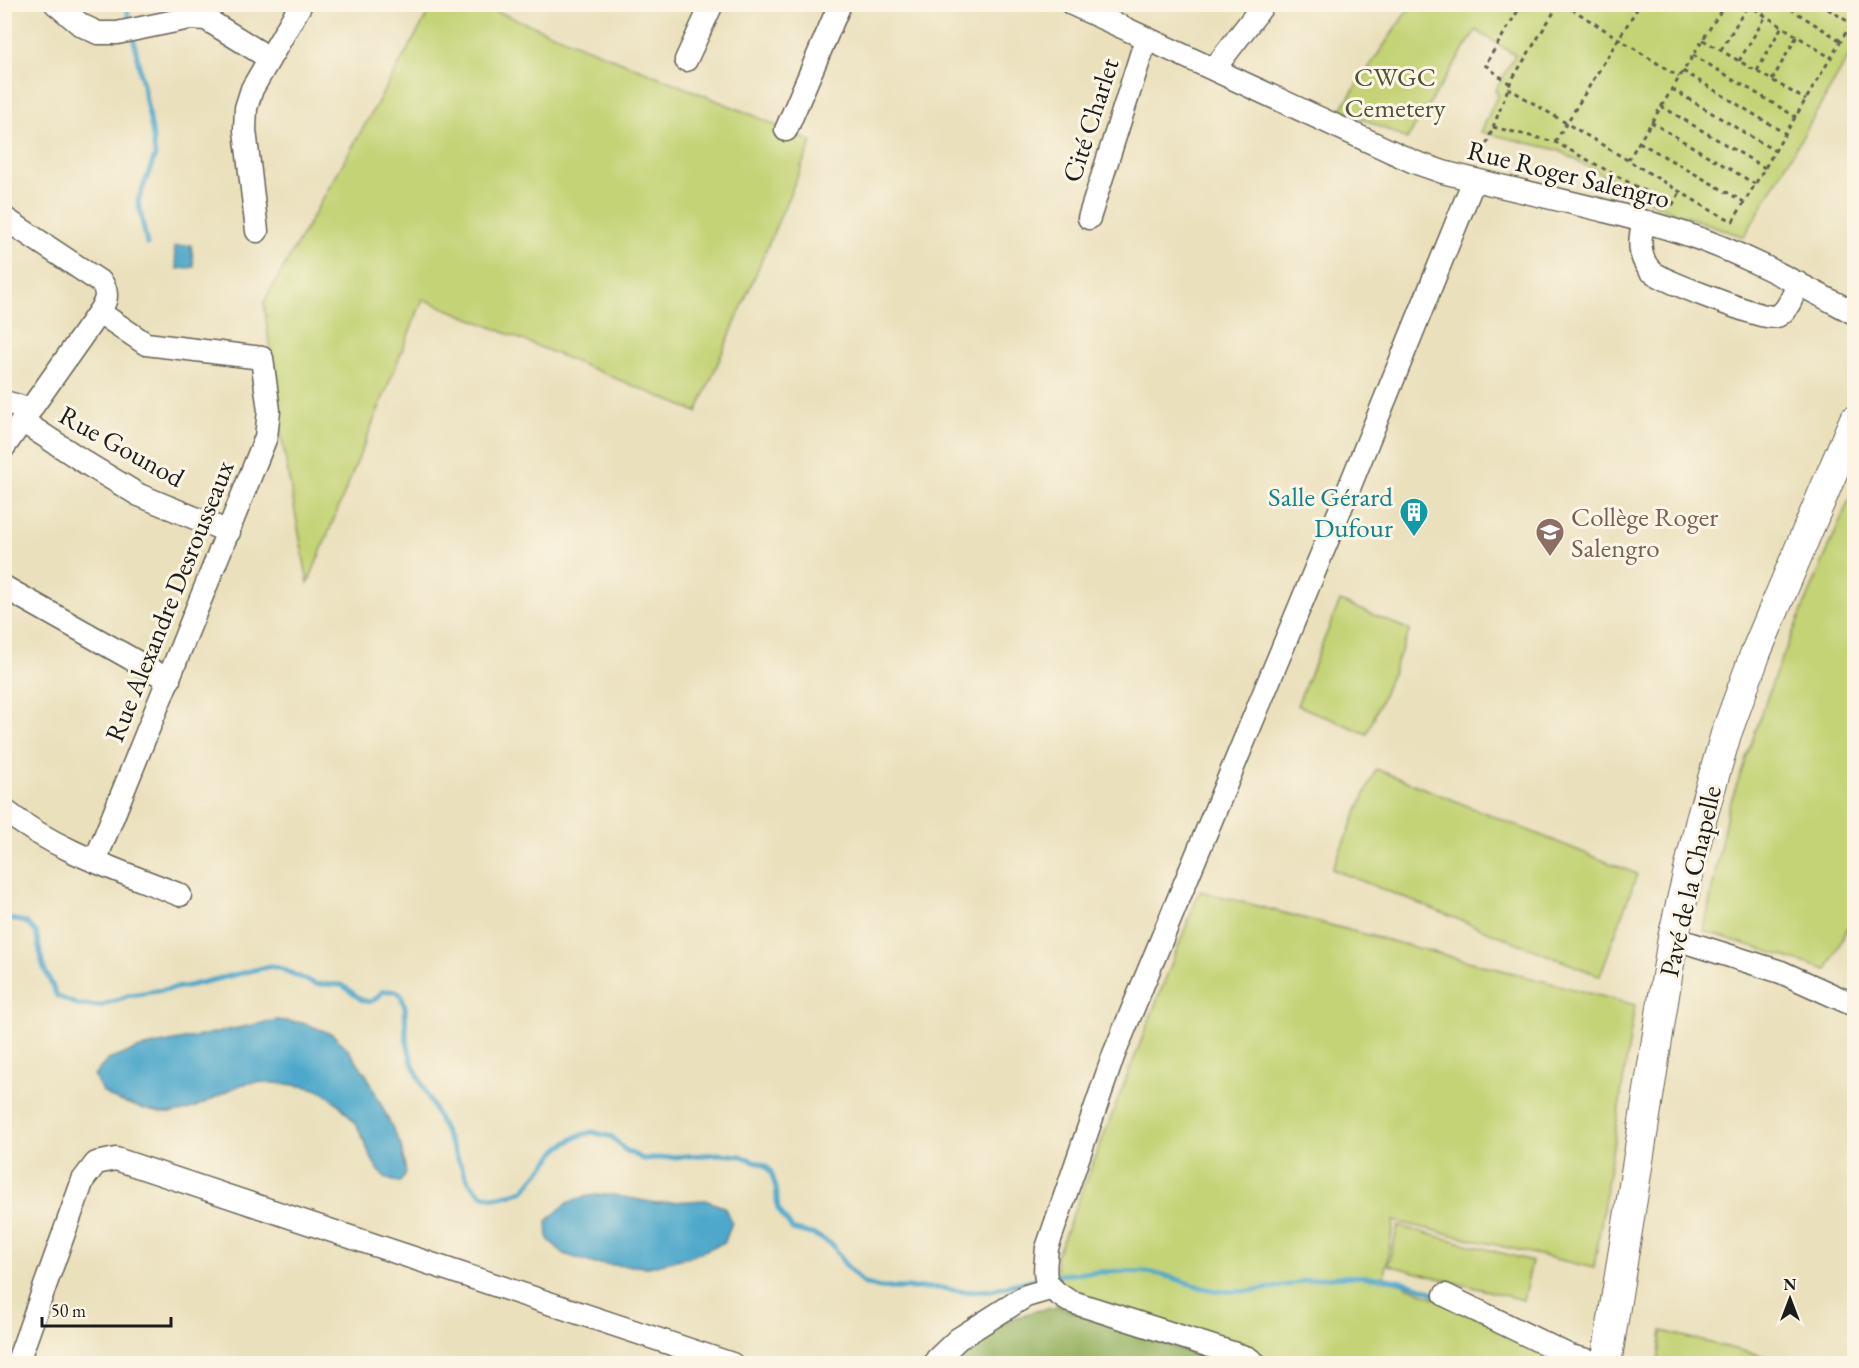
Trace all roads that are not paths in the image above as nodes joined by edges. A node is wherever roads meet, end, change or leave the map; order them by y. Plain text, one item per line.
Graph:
1 (56, 4) edge
2 (301, 4) edge
3 (712, 4) edge
4 (840, 4) edge
5 (1072, 4) edge
6 (1264, 4) edge
7 (215, 13) edge
8 (1146, 39) junction
9 (269, 58) junction
10 (686, 60) dead end
11 (1214, 69) junction
12 (786, 130) dead end
13 (1474, 180) junction
14 (4, 218) edge
15 (1089, 218) dead end
16 (1644, 222) junction
17 (257, 231) dead end
18 (1798, 283) junction
19 (99, 312) junction
20 (1854, 313) edge
21 (4, 402) edge
22 (27, 415) junction
23 (1854, 421) edge
24 (4, 447) edge
25 (229, 532) junction
26 (4, 587) edge
27 (169, 680) junction
28 (4, 810) edge
29 (95, 861) junction
30 (180, 895) dead end
31 (1673, 938) junction
32 (1854, 1005) edge
33 (1047, 1280) junction
34 (1445, 1295) dead end
35 (17, 1364) edge
36 (732, 1364) edge
37 (935, 1364) edge
38 (1256, 1364) edge
39 (1604, 1364) edge

1 - 7 street
2 - 9 street
3 - 10 street
4 - 12 street
5 - 8 street, Rue Roger Salengro
6 - 11 street
7 - 9 street
8 - 11 street, Rue Roger Salengro
8 - 15 street, Cité Charlet
9 - 17 street
11 - 13 street, Rue Roger Salengro
13 - 16 street, Rue Roger Salengro
13 - 33 street
14 - 19 street
16 - 18 street, Rue Roger Salengro
16 - 18 street
18 - 20 street, Rue Roger Salengro
19 - 22 street
19 - 25 street, Rue Alexandre Desrousseaux
21 - 22 street, Rue Gounod
22 - 24 street
22 - 25 street, Rue Gounod
23 - 31 main road, Pavé de la Chapelle
25 - 27 street, Rue Alexandre Desrousseaux
26 - 27 street
27 - 29 street, Rue Alexandre Desrousseaux
28 - 29 street
29 - 30 street
31 - 32 street
31 - 39 main road, Pavé de la Chapelle
33 - 37 street
33 - 38 street
34 - 39 street
35 - 36 street

